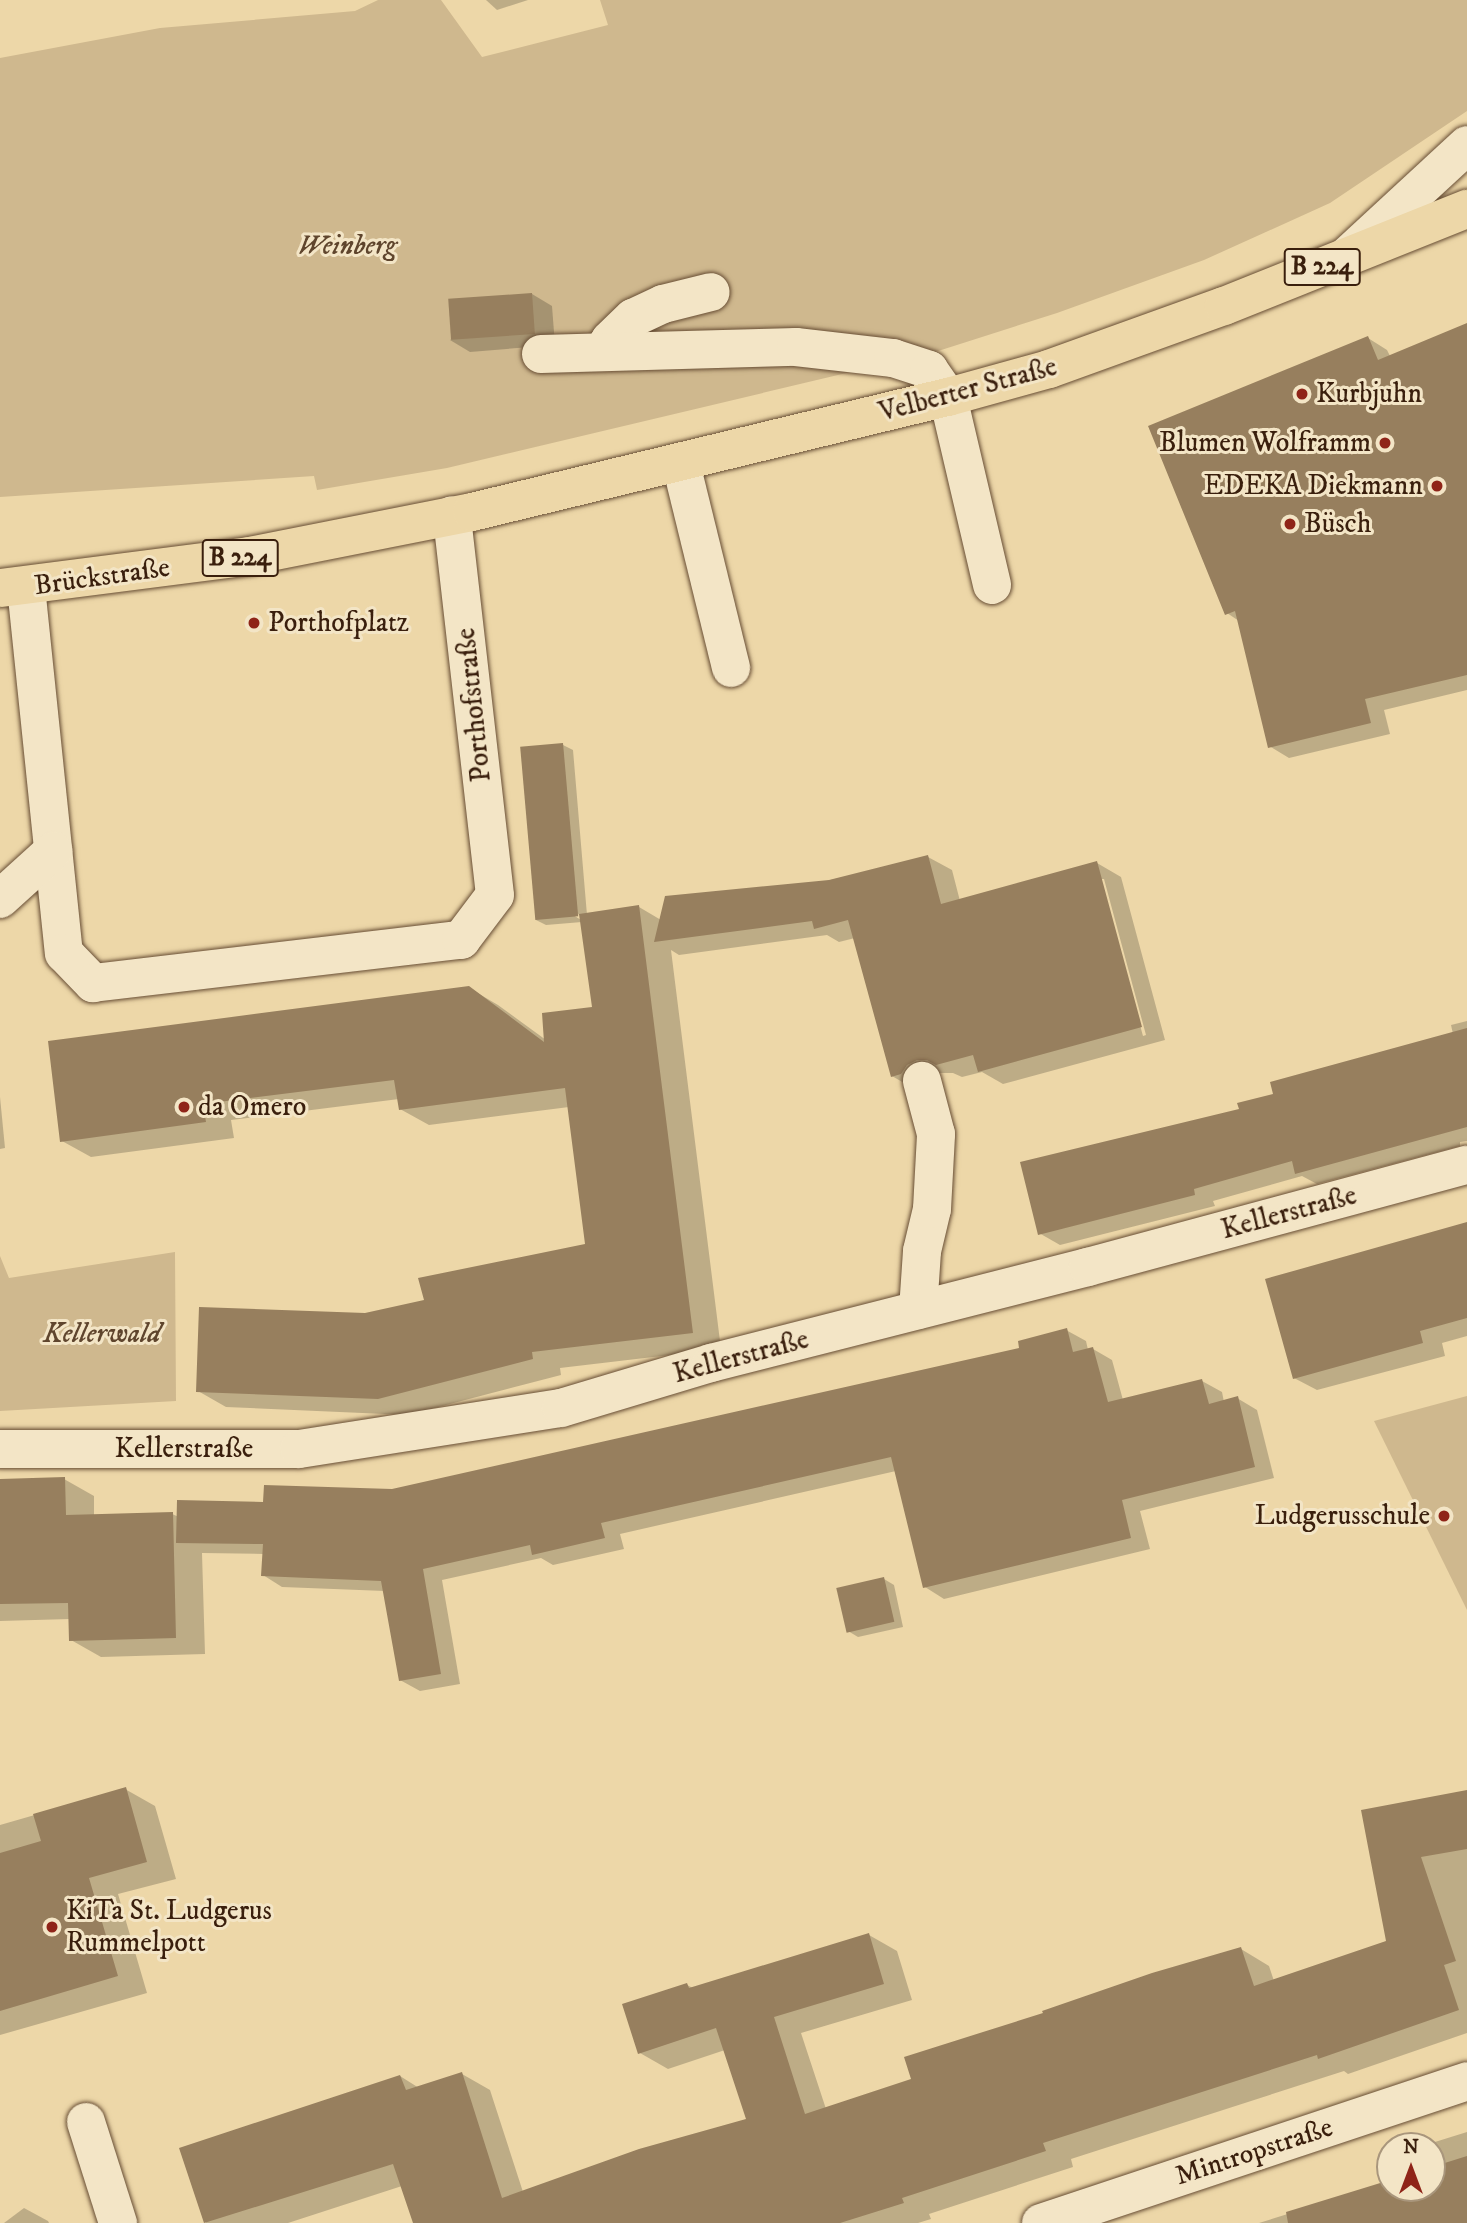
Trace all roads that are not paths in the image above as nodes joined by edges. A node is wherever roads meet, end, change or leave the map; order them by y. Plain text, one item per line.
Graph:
1 (1467, 145) edge
2 (1467, 209) edge
3 (1346, 257) junction
4 (711, 292) dead end
5 (603, 352) junction
6 (541, 354) dead end
7 (948, 397) junction
8 (681, 464) junction
9 (452, 515) junction
10 (992, 584) dead end
11 (13, 588) edge
12 (731, 668) dead end
13 (53, 850) junction
14 (0, 900) edge
15 (922, 1081) dead end
16 (1467, 1165) edge
17 (918, 1310) junction
18 (0, 1449) edge
19 (1467, 2081) edge
20 (86, 2122) dead end
21 (118, 2223) edge
22 (1041, 2223) edge

1 - 3 street
2 - 3 main road, Velberter Straße / B 224
3 - 7 main road, Velberter Straße / B 224
4 - 5 street
5 - 6 street
5 - 7 street
7 - 8 main road, Velberter Straße / B 224
7 - 10 street
8 - 9 main road, Velberter Straße / B 224
8 - 12 street
9 - 11 main road, Brückstraße / B 224
9 - 13 street, Porthofstraße
11 - 13 street
13 - 14 street
15 - 17 street
16 - 17 street, Kellerstraße
17 - 18 street, Kellerstraße
19 - 22 street, Mintropstraße
20 - 21 street

